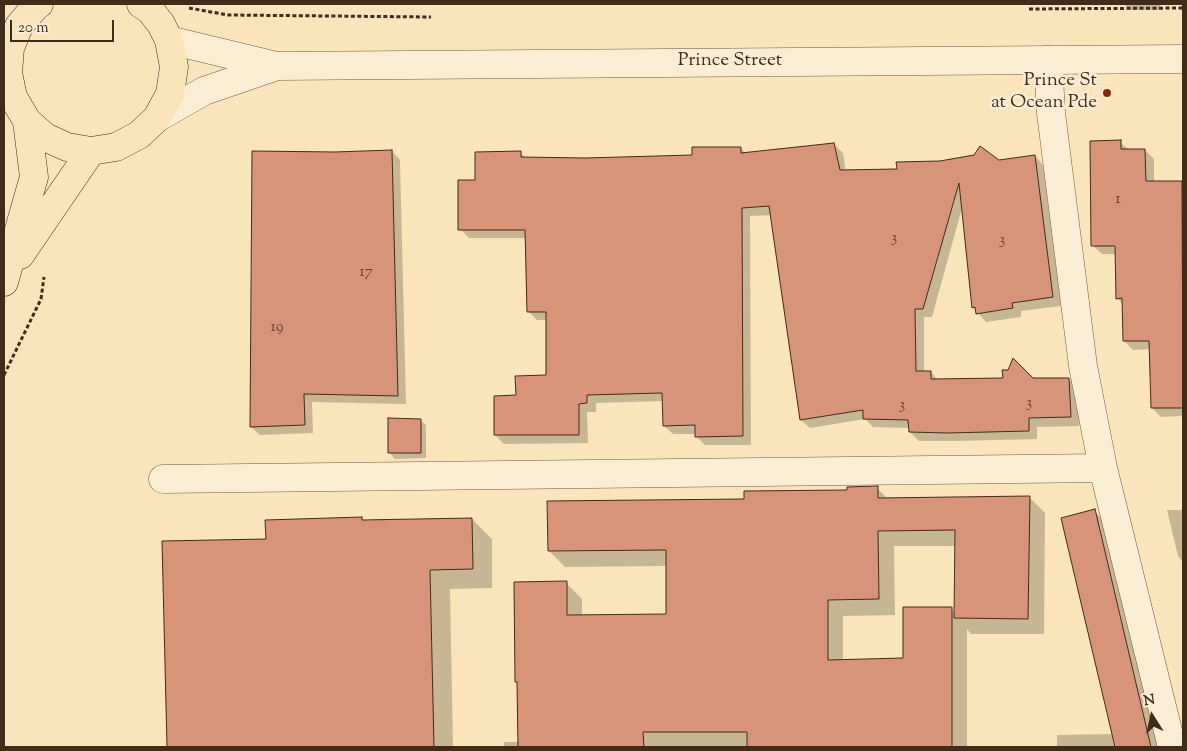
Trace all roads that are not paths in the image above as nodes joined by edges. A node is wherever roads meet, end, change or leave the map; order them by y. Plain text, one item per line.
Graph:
1 (39, 4) edge
2 (147, 6) edge
3 (11, 29) edge
4 (169, 40) junction
5 (1183, 59) edge
6 (1048, 60) junction
7 (277, 66) junction
8 (8, 96) edge
9 (157, 118) junction
10 (27, 121) junction
11 (91, 151) junction
12 (5, 278) edge
13 (1102, 468) junction
14 (163, 479) dead end
15 (1172, 747) edge

1 - 3 main road
2 - 4 main road
3 - 8 main road
4 - 7 street, Prince Street
4 - 9 main road
5 - 6 street, Prince Street
6 - 7 street, Prince Street
6 - 13 street
7 - 9 street, Prince Street
8 - 10 main road
9 - 11 main road
10 - 11 main road
10 - 12 main road
11 - 12 main road
13 - 14 street
13 - 15 street

